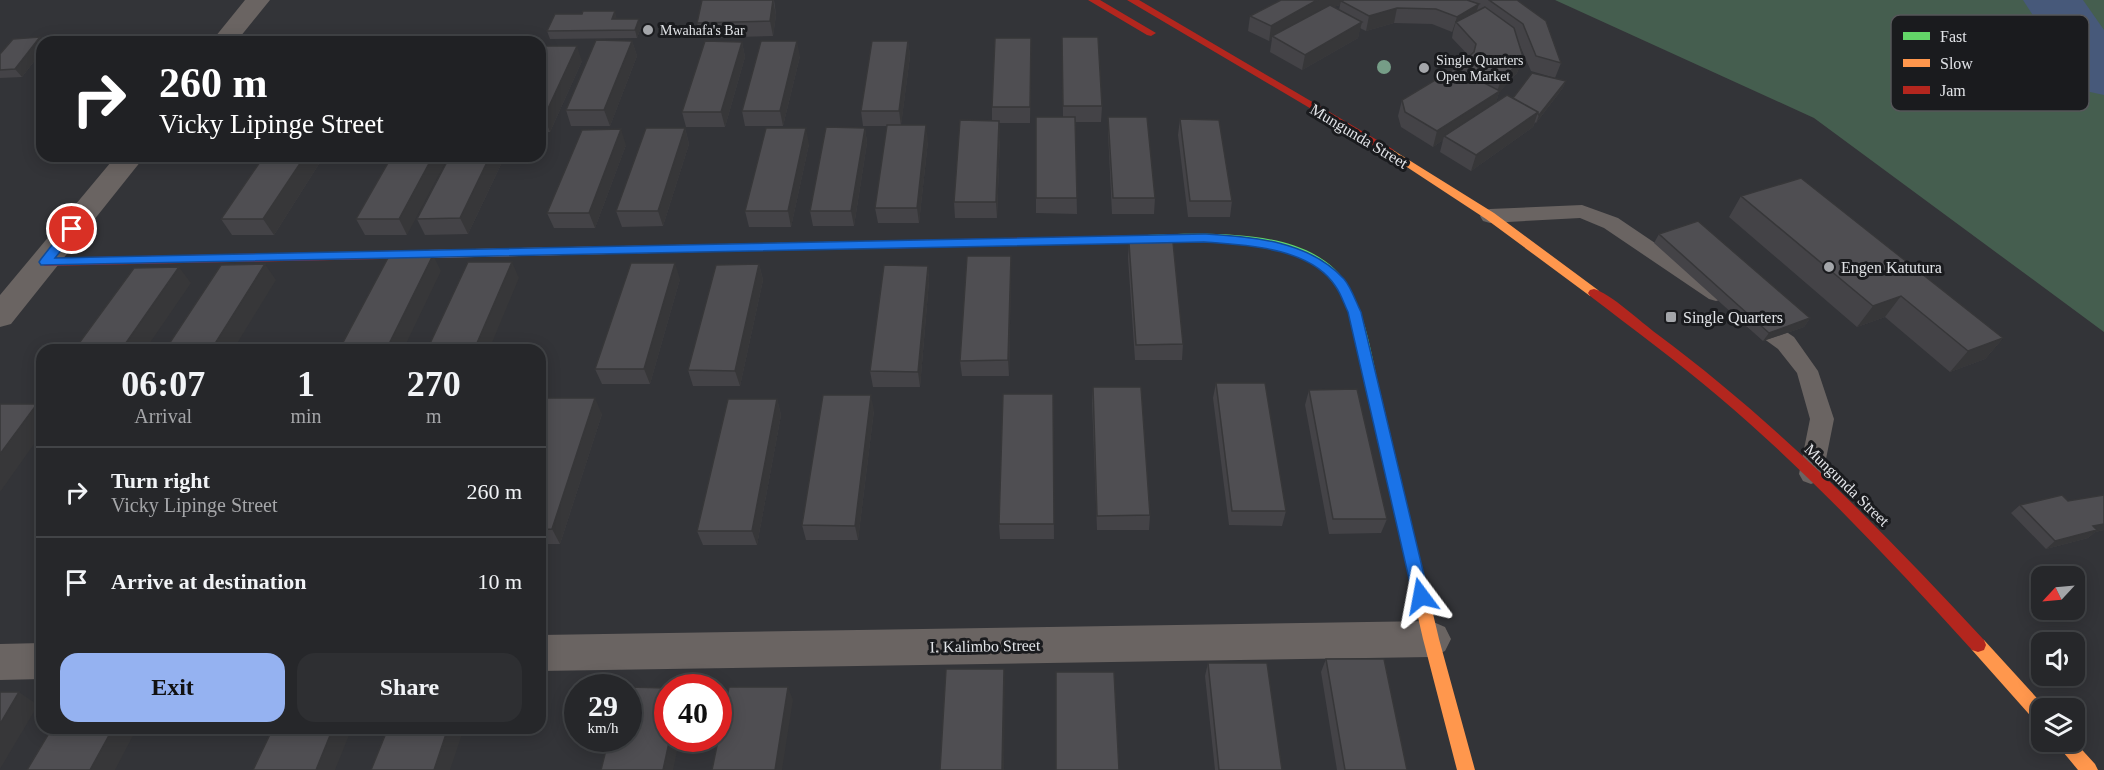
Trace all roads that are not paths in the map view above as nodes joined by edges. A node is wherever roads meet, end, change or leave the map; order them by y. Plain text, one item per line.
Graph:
1 (258, 0) edge
2 (1093, 0) edge
3 (1132, 0) edge
4 (1177, 8) dead end
5 (229, 36) edge
6 (1160, 38) dead end
7 (1210, 48) junction
8 (126, 162) edge
9 (1489, 224) junction
10 (45, 262) junction
11 (0, 316) edge
12 (1811, 474) junction
13 (1431, 639) junction
14 (546, 653) edge
15 (36, 661) edge
16 (0, 662) edge
17 (2031, 704) edge
18 (2073, 752) edge
19 (1466, 770) edge
20 (2089, 770) edge

1 - 5 street
2 - 6 street
3 - 7 street, Mungunda Street
4 - 7 street
7 - 9 street, Mungunda Street
8 - 10 street
9 - 12 street, Mungunda Street
9 - 12 lane
10 - 11 street
10 - 13 street
12 - 17 street, Mungunda Street
13 - 14 street, I. Kalimbo Street
13 - 19 street
15 - 16 street
18 - 20 street

